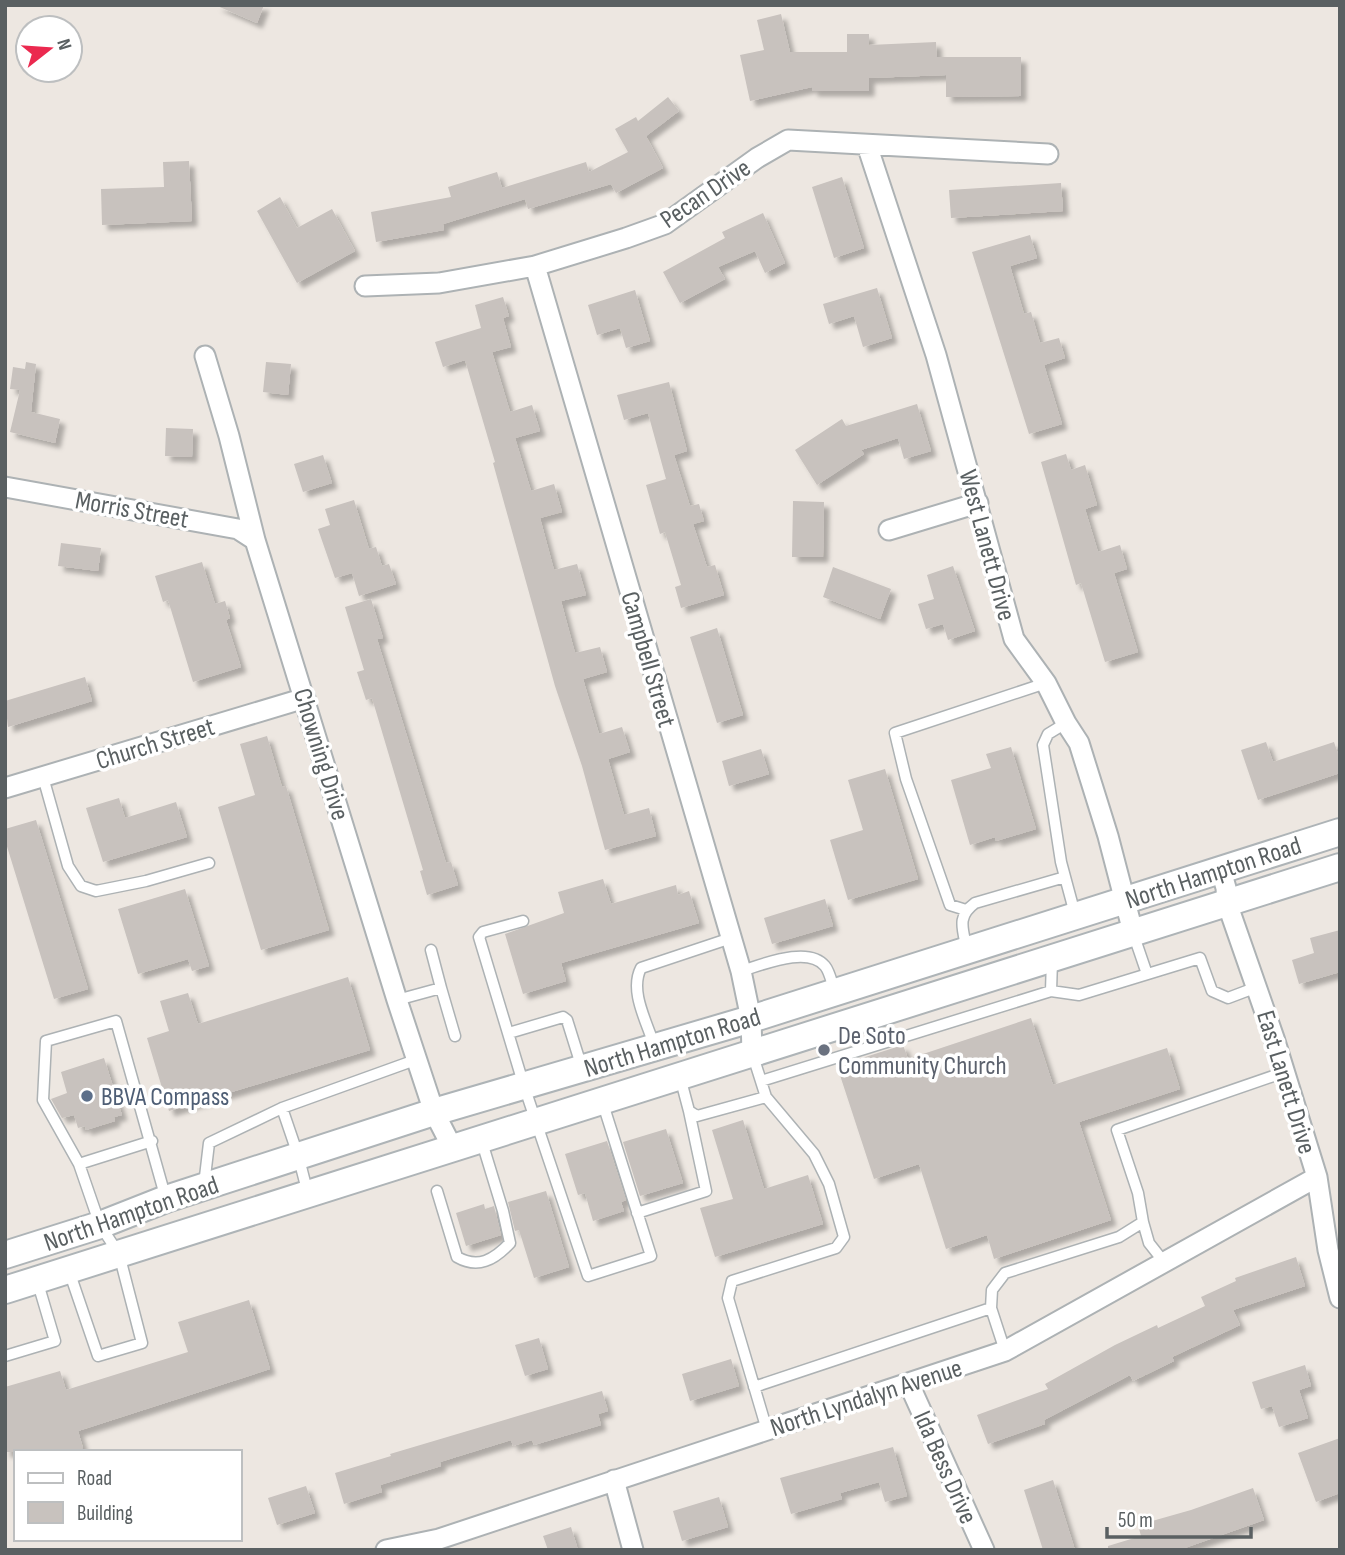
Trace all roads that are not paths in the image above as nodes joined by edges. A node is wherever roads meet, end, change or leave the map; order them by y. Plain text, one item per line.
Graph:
1 (867, 145) junction
2 (1048, 154) dead end
3 (535, 266) junction
4 (365, 286) dead end
5 (205, 356) dead end
6 (5, 487) edge
7 (978, 503) junction
8 (889, 530) dead end
9 (255, 540) junction
10 (1046, 683) junction
11 (305, 698) junction
12 (1066, 723) junction
13 (43, 777) junction
14 (5, 788) edge
15 (1340, 832) edge
16 (209, 863) dead end
17 (1340, 867) edge
18 (1221, 870) junction
19 (1065, 877) junction
20 (1125, 900) junction
21 (1227, 903) junction
22 (966, 910) junction
23 (1076, 916) junction
24 (523, 921) dead end
25 (1042, 926) junction
26 (1133, 932) junction
27 (731, 938) junction
28 (430, 950) dead end
29 (967, 950) junction
30 (1052, 958) junction
31 (741, 971) junction
32 (1147, 974) junction
33 (1257, 987) junction
34 (441, 988) junction
35 (848, 988) junction
36 (1051, 991) junction
37 (397, 1000) junction
38 (870, 1016) junction
39 (751, 1018) junction
40 (509, 1033) junction
41 (455, 1036) dead end
42 (654, 1047) junction
43 (752, 1053) junction
44 (418, 1059) junction
45 (583, 1068) junction
46 (1284, 1072) junction
47 (680, 1076) junction
48 (761, 1081) junction
49 (524, 1086) junction
50 (766, 1097) junction
51 (602, 1101) junction
52 (282, 1108) junction
53 (689, 1111) junction
54 (435, 1112) junction
55 (536, 1122) junction
56 (481, 1139) junction
57 (152, 1141) junction
58 (452, 1147) junction
59 (298, 1155) junction
60 (79, 1164) junction
61 (1317, 1177) junction
62 (213, 1185) junction
63 (437, 1191) dead end
64 (308, 1194) junction
65 (166, 1199) junction
66 (638, 1213) junction
67 (233, 1218) junction
68 (1143, 1222) junction
69 (100, 1226) junction
70 (1334, 1249) edge
71 (119, 1254) junction
72 (5, 1255) edge
73 (1164, 1262) junction
74 (69, 1270) junction
75 (37, 1280) junction
76 (5, 1290) edge
77 (1340, 1298) edge
78 (991, 1308) junction
79 (1005, 1351) junction
80 (5, 1356) edge
81 (909, 1384) junction
82 (754, 1387) junction
83 (767, 1430) junction
84 (614, 1479) junction
85 (386, 1550) edge
86 (633, 1550) edge
87 (984, 1550) edge

1 - 2 street, Pecan Drive
1 - 3 street, Pecan Drive
1 - 7 street, West Lanett Drive
3 - 4 street, Pecan Drive
3 - 27 street, Campbell Street
5 - 9 street, Chowning Drive
6 - 9 street, Morris Street
7 - 8 street
7 - 10 street, West Lanett Drive
9 - 11 street, Chowning Drive
10 - 12 street, West Lanett Drive
10 - 22 lane
11 - 13 street, Church Street
11 - 37 street, Chowning Drive
12 - 19 lane
12 - 20 street, West Lanett Drive
13 - 14 street, Church Street
13 - 16 lane
15 - 18 main road, North Hampton Road
17 - 21 main road, North Hampton Road
18 - 20 main road, North Hampton Road
18 - 21 street, East Lanett Drive
19 - 22 lane
19 - 23 lane
20 - 23 main road, North Hampton Road
20 - 26 street, West Lanett Drive
21 - 26 main road, North Hampton Road
21 - 33 street, East Lanett Drive
22 - 29 lane
23 - 25 main road, North Hampton Road
24 - 40 lane
25 - 29 main road, North Hampton Road
25 - 30 main road
26 - 30 main road, North Hampton Road
26 - 32 lane
27 - 31 street, Campbell Street
27 - 42 lane
28 - 34 lane
29 - 35 main road, North Hampton Road
30 - 36 lane
30 - 38 main road, North Hampton Road
31 - 35 lane
31 - 39 street, Campbell Street
32 - 33 lane
32 - 36 lane
33 - 46 street, East Lanett Drive
34 - 37 lane
34 - 41 lane
35 - 38 main road
35 - 39 main road, North Hampton Road
36 - 48 lane
37 - 44 street, Chowning Drive
38 - 43 main road, North Hampton Road
39 - 42 main road, North Hampton Road
39 - 43 street, Campbell Street
40 - 45 lane
40 - 49 lane
42 - 45 main road, North Hampton Road
43 - 47 main road, North Hampton Road
43 - 48 lane
44 - 52 lane
44 - 54 street, Chowning Drive
45 - 49 main road, North Hampton Road
46 - 61 street, East Lanett Drive
46 - 68 lane
47 - 51 main road, North Hampton Road
47 - 53 lane
48 - 50 lane
49 - 54 main road, North Hampton Road
49 - 55 lane
50 - 53 lane
50 - 82 lane
51 - 55 main road, North Hampton Road
51 - 66 lane
52 - 59 lane
52 - 62 lane
53 - 66 lane
54 - 58 street, Chowning Drive
54 - 59 main road, North Hampton Road
55 - 56 main road, North Hampton Road
55 - 66 lane
56 - 58 main road, North Hampton Road
56 - 63 lane
57 - 60 lane
57 - 60 lane
57 - 65 lane
58 - 64 main road, North Hampton Road
59 - 62 main road, North Hampton Road
59 - 64 lane
60 - 69 lane
61 - 70 street, East Lanett Drive
61 - 73 street, North Lyndalyn Avenue
62 - 65 main road, North Hampton Road
62 - 67 main road
64 - 67 main road, North Hampton Road
65 - 69 main road, North Hampton Road
67 - 71 main road, North Hampton Road
68 - 73 lane
68 - 78 lane
69 - 71 lane
69 - 72 main road, North Hampton Road
70 - 77 street, East Lanett Drive
71 - 74 main road, North Hampton Road
71 - 74 lane
73 - 79 street, North Lyndalyn Avenue
74 - 75 main road, North Hampton Road
75 - 76 main road, North Hampton Road
75 - 80 lane
78 - 79 lane
78 - 82 lane
79 - 81 street, North Lyndalyn Avenue
81 - 83 street, North Lyndalyn Avenue
81 - 87 street, Ida Bess Drive
82 - 83 lane
83 - 84 street, North Lyndalyn Avenue
84 - 85 street, North Lyndalyn Avenue
84 - 86 street

